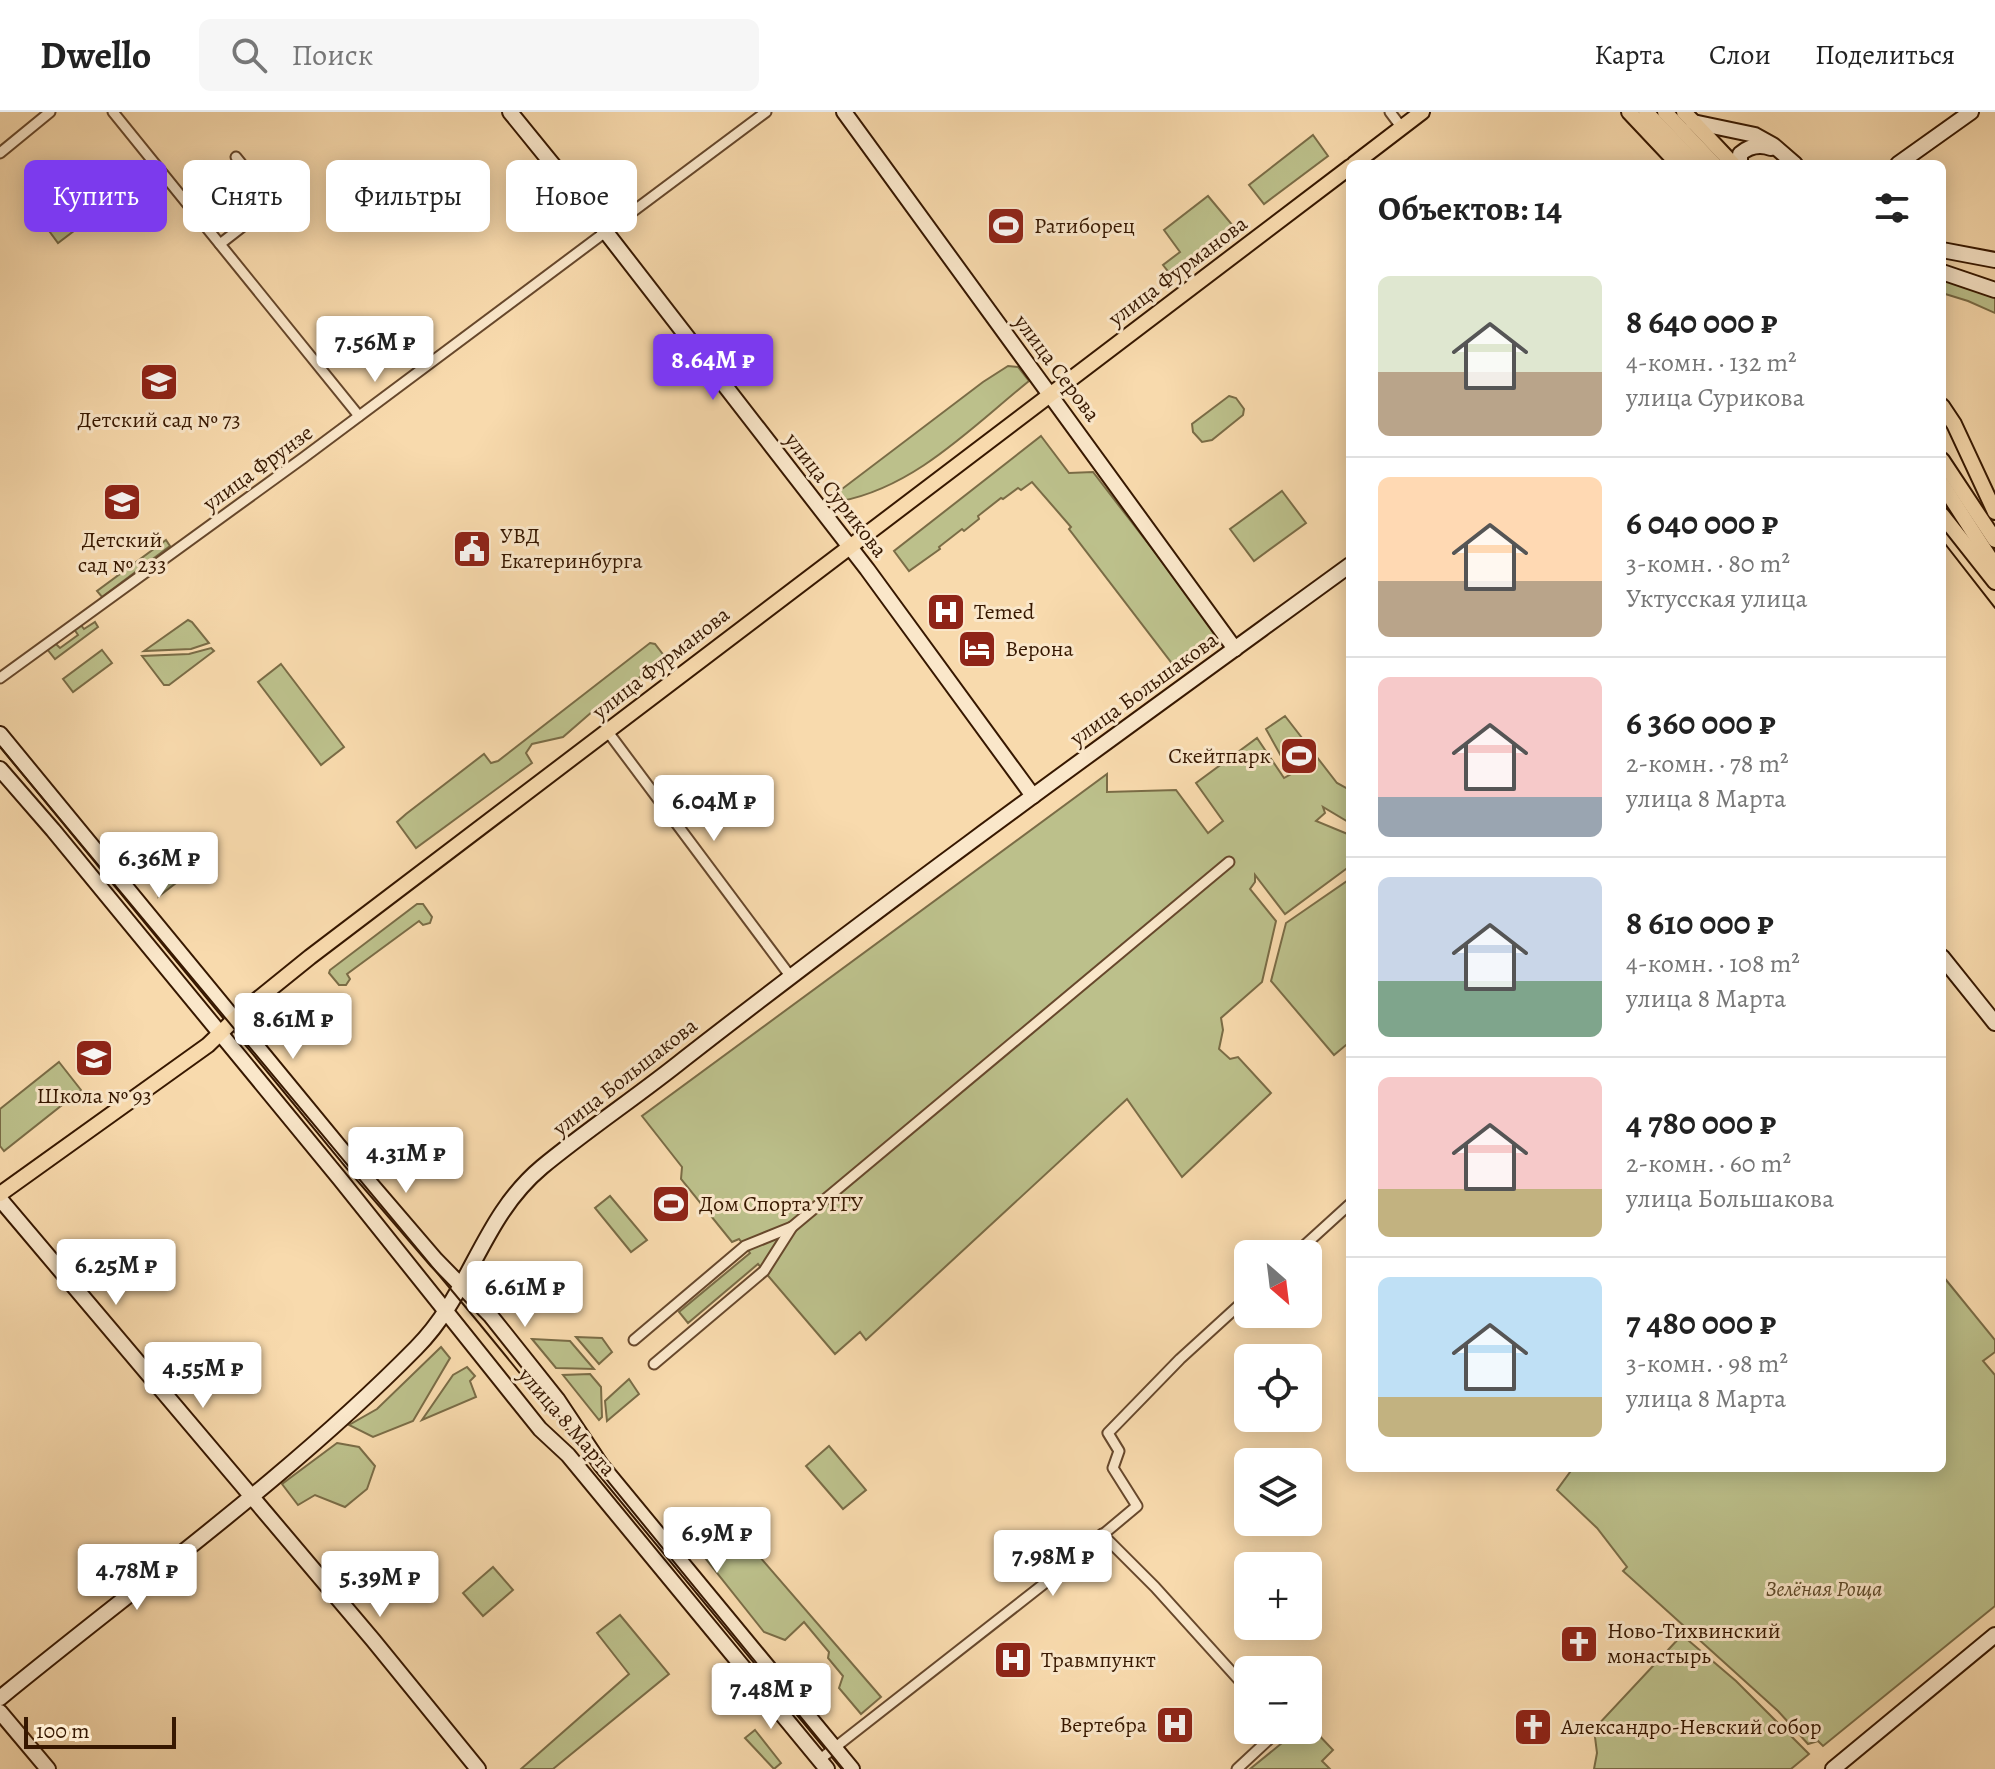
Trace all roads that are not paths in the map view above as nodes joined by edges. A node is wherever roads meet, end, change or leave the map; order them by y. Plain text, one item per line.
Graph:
1 (50, 112) edge
2 (113, 112) edge
3 (510, 112) edge
4 (766, 112) edge
5 (844, 112) edge
6 (1390, 112) edge
7 (1422, 112) edge
8 (1629, 112) edge
9 (1646, 112) edge
10 (1665, 112) edge
11 (1971, 112) edge
12 (1689, 117) edge
13 (1402, 128) junction
14 (0, 153) edge
15 (236, 157) dead end
16 (1360, 160) edge
17 (1674, 160) edge
18 (1692, 160) edge
19 (1710, 160) edge
20 (1729, 160) edge
21 (1740, 160) edge
22 (1789, 160) edge
23 (1904, 160) edge
24 (1346, 171) edge
25 (607, 233) junction
26 (220, 244) junction
27 (1946, 251) edge
28 (1995, 260) edge
29 (1946, 273) edge
30 (1995, 290) edge
31 (1049, 395) junction
32 (1946, 412) edge
33 (359, 416) junction
34 (1946, 466) edge
35 (1946, 490) edge
36 (1995, 512) edge
37 (1946, 520) edge
38 (1995, 540) edge
39 (849, 548) junction
40 (1995, 566) edge
41 (1346, 568) edge
42 (1995, 582) edge
43 (1235, 649) junction
44 (0, 678) edge
45 (608, 732) junction
46 (0, 734) edge
47 (0, 769) edge
48 (1033, 796) junction
49 (1229, 862) dead end
50 (1946, 962) edge
51 (791, 977) junction
52 (234, 1020) junction
53 (1995, 1023) edge
54 (219, 1034) junction
55 (0, 1197) edge
56 (1346, 1208) edge
57 (792, 1227) junction
58 (1310, 1240) edge
59 (462, 1286) junction
60 (1234, 1310) edge
61 (447, 1312) junction
62 (634, 1340) dead end
63 (654, 1364) dead end
64 (250, 1497) junction
65 (1102, 1534) junction
66 (1995, 1635) edge
67 (1234, 1674) edge
68 (0, 1698) edge
69 (0, 1712) edge
70 (1264, 1744) edge
71 (835, 1748) junction
72 (823, 1764) edge
73 (48, 1769) edge
74 (478, 1769) edge
75 (852, 1769) edge
76 (1237, 1769) edge
77 (1833, 1769) edge

1 - 14 street
2 - 26 street
3 - 25 street, улица Сурикова
4 - 25 street, улица Фрунзе
5 - 31 street, улица Серова
6 - 13 street
7 - 13 main road, улица Фурманова
8 - 17 main road
9 - 18 main road
10 - 19 main road
11 - 23 street
12 - 20 main road
12 - 22 street
13 - 16 main road, улица Фурманова
15 - 26 street
21 - 22 street
24 - 31 main road, улица Фурманова
25 - 33 street, улица Фрунзе
25 - 39 street, улица Сурикова
26 - 33 street
27 - 28 street
29 - 30 street
31 - 39 main road, улица Фурманова
31 - 43 street, улица Серова
32 - 36 main road
33 - 44 street, улица Фрунзе
34 - 38 main road
35 - 40 main road
37 - 42 main road
39 - 45 main road, улица Фурманова
39 - 48 street, улица Сурикова
41 - 43 street, улица Большакова
43 - 48 street, улица Большакова
45 - 51 street
45 - 52 main road, улица Фурманова
46 - 52 street, улица 8 Марта
47 - 54 street, улица 8 Марта
48 - 51 street, улица Большакова
49 - 57 street
50 - 53 street
51 - 59 street, улица Большакова
52 - 54 main road, улица Фурманова
52 - 59 street, улица 8 Марта
54 - 55 main road, улица Фурманова
54 - 61 street, улица 8 Марта
55 - 64 street
56 - 58 street
57 - 62 street
57 - 63 street
59 - 61 street, улица Большакова
59 - 71 street, улица 8 Марта
60 - 65 street
61 - 64 street, улица Большакова
61 - 72 street, улица 8 Марта
64 - 68 street, улица Большакова
64 - 74 street
65 - 67 street
65 - 71 street
66 - 77 street
69 - 73 street
70 - 76 street
71 - 72 street
71 - 75 street, улица 8 Марта

